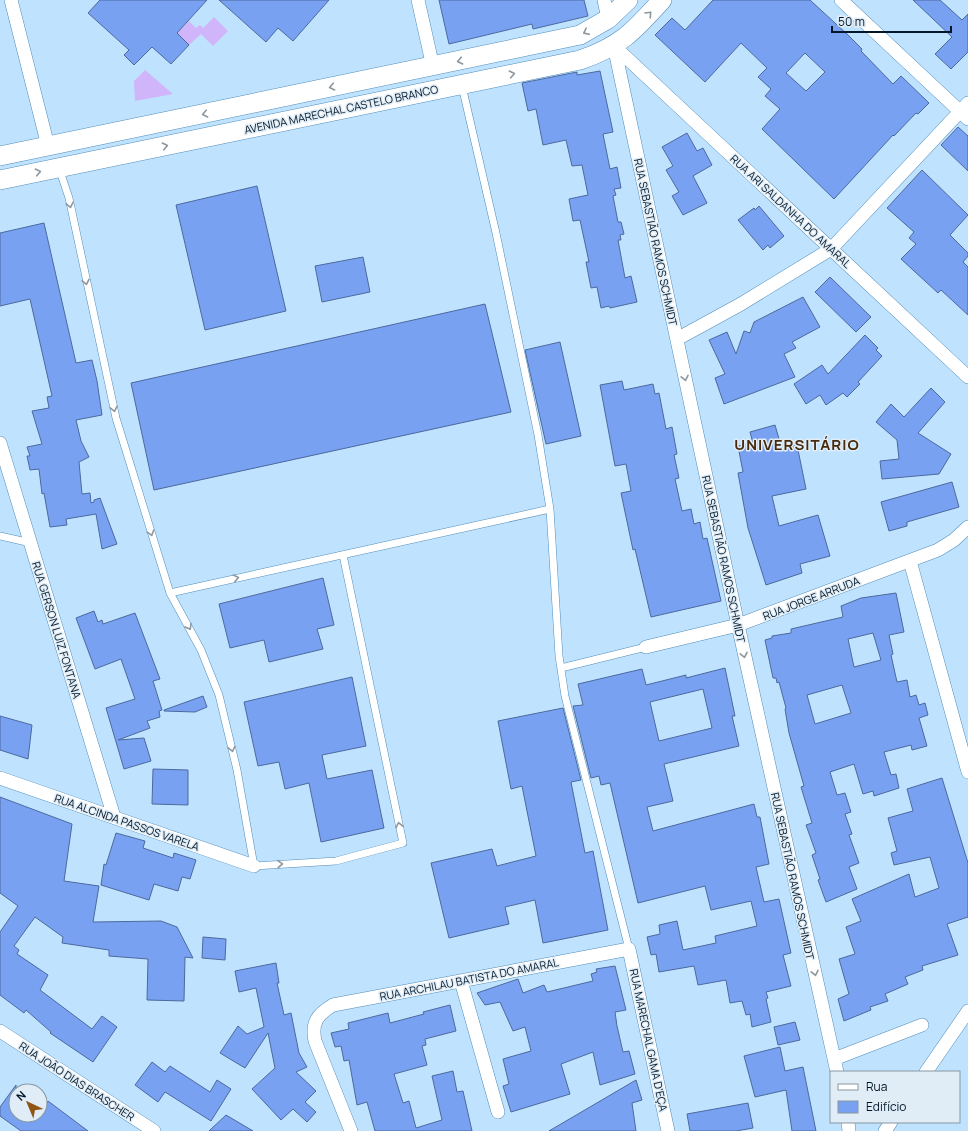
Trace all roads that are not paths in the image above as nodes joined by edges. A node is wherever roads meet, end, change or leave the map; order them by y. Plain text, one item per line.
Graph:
1 (11, 0) edge
2 (418, 0) edge
3 (604, 0) edge
4 (628, 0) edge
5 (638, 0) edge
6 (662, 0) edge
7 (841, 0) edge
8 (608, 19) junction
9 (614, 46) junction
10 (433, 67) junction
11 (462, 84) junction
12 (965, 111) edge
13 (48, 146) junction
14 (0, 156) edge
15 (59, 168) junction
16 (0, 180) edge
17 (831, 249) junction
18 (676, 339) junction
19 (968, 377) edge
20 (0, 443) edge
21 (550, 509) junction
22 (968, 528) edge
23 (0, 536) edge
24 (31, 544) junction
25 (343, 555) junction
26 (910, 561) junction
27 (170, 593) junction
28 (738, 626) junction
29 (646, 648) joint
30 (561, 668) junction
31 (968, 772) edge
32 (0, 778) edge
33 (114, 817) junction
34 (254, 866) junction
35 (629, 949) junction
36 (461, 981) junction
37 (968, 1011) edge
38 (922, 1025) dead end
39 (0, 1031) edge
40 (834, 1059) junction
41 (837, 1071) edge
42 (927, 1071) edge
43 (498, 1112) dead end
44 (154, 1131) edge
45 (351, 1131) edge
46 (668, 1131) edge

1 - 13 street
2 - 10 street
3 - 8 street
4 - 8 main road, AVENIDA MARECHAL CASTELO BRANCO
5 - 9 main road
9 -> 6 main road, AVENIDA MARECHAL CASTELO BRANCO
7 - 12 street
8 -> 10 main road, AVENIDA MARECHAL CASTELO BRANCO
11 -> 9 main road, AVENIDA MARECHAL CASTELO BRANCO
9 - 17 street, RUA ARI SALDANHA DO AMARAL
9 - 18 street, RUA SEBASTIÃO RAMOS SCHMIDT
10 -> 13 main road, AVENIDA MARECHAL CASTELO BRANCO
15 -> 11 main road, AVENIDA MARECHAL CASTELO BRANCO
11 - 21 lane
12 - 17 street
13 - 14 main road, AVENIDA MARECHAL CASTELO BRANCO
16 -> 15 main road, AVENIDA MARECHAL CASTELO BRANCO
15 -> 27 lane
17 - 18 street
17 - 19 street, RUA ARI SALDANHA DO AMARAL
18 -> 28 street, RUA SEBASTIÃO RAMOS SCHMIDT
20 - 24 street, RUA GERSON LUIZ FONTANA
21 - 25 lane
21 - 30 lane
22 - 26 street, RUA JORGE ARRUDA
23 - 24 lane
24 - 33 street, RUA GERSON LUIZ FONTANA
27 -> 25 lane
34 -> 25 lane
26 - 28 street, RUA JORGE ARRUDA
26 - 31 street
27 -> 34 lane
28 - 29 street, RUA JORGE ARRUDA
28 -> 40 street, RUA SEBASTIÃO RAMOS SCHMIDT
29 - 30 lane
30 - 35 lane
32 - 33 street, RUA ALCINDA PASSOS VARELA
33 - 34 street, RUA ALCINDA PASSOS VARELA
35 - 36 street, RUA ARCHILAU BATISTA DO AMARAL
35 - 46 street, RUA MARECHAL GAMA D'EÇA
36 - 43 street
36 - 45 street, RUA ARCHILAU BATISTA DO AMARAL
37 - 42 street
38 - 40 street
39 - 44 street, RUA JOÃO DIAS BRASCHER
40 - 41 street, RUA SEBASTIÃO RAMOS SCHMIDT

